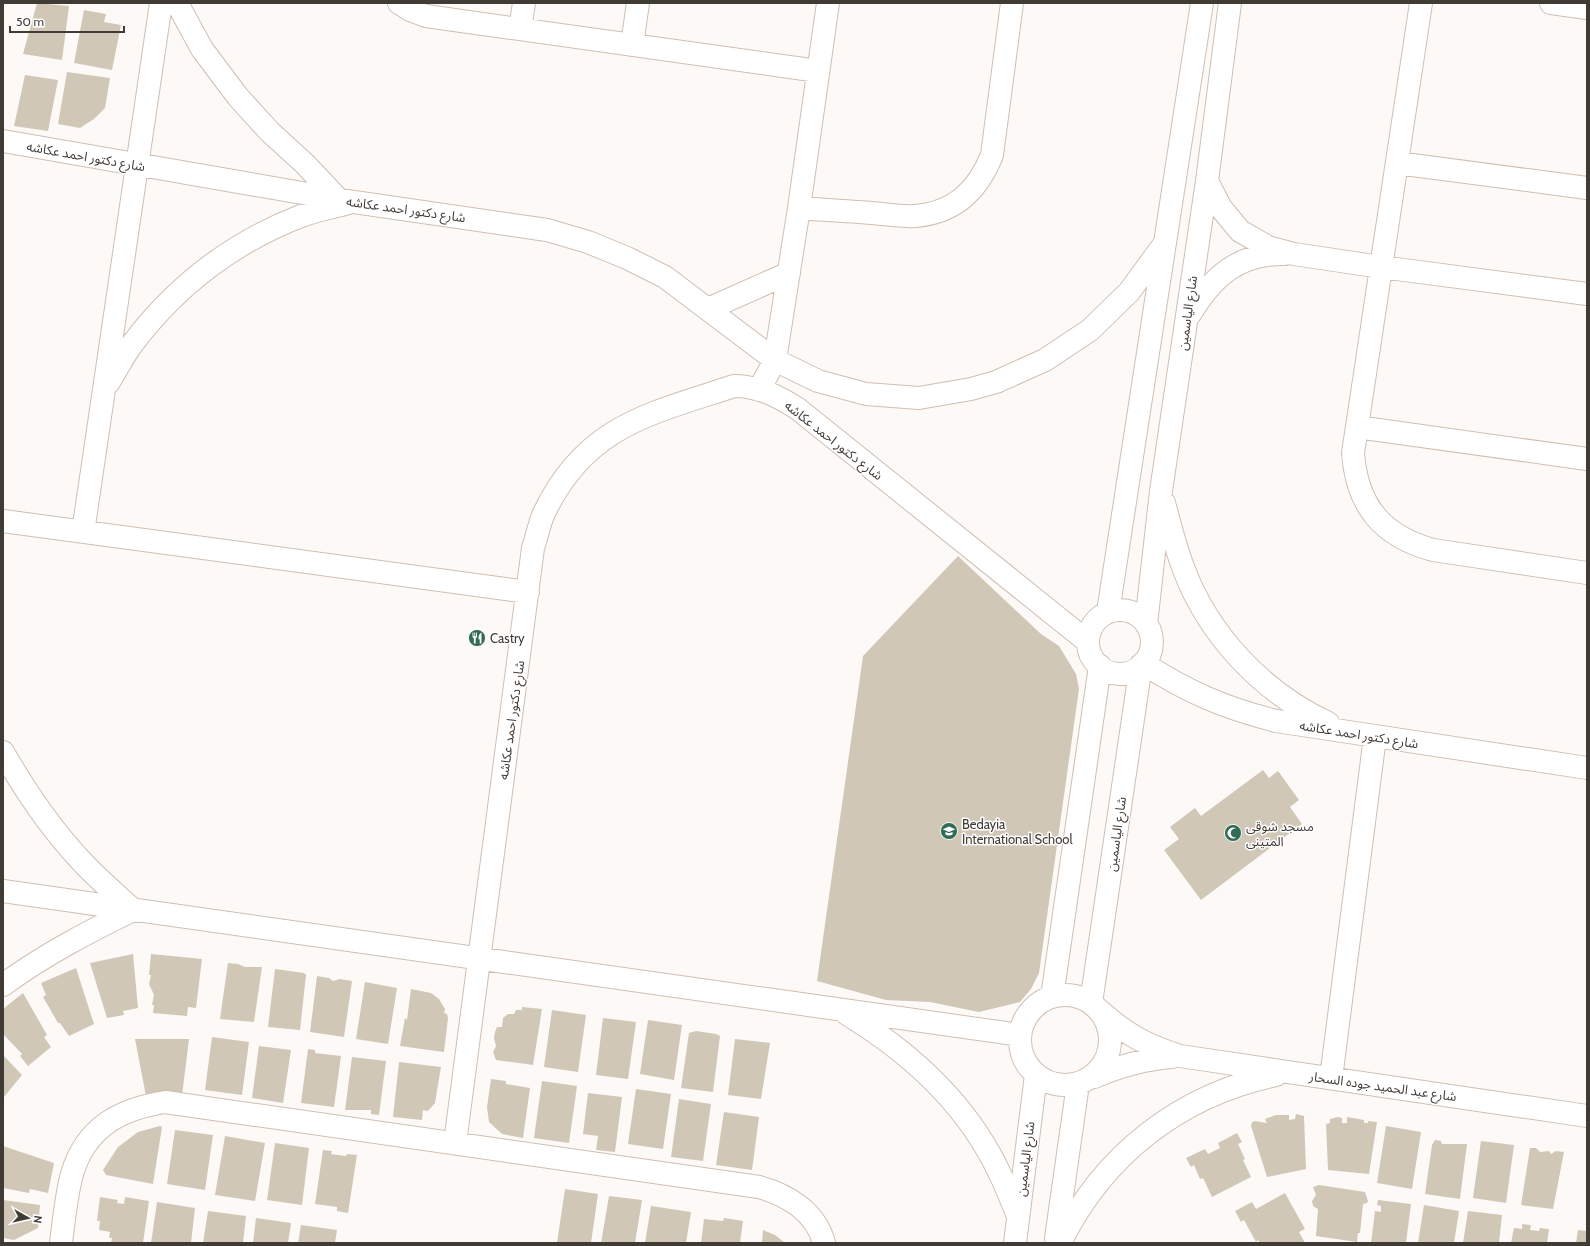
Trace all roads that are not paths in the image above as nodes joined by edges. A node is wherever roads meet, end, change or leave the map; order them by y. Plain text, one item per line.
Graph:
1 (161, 3) edge
2 (177, 3) edge
3 (399, 3) edge
4 (524, 3) edge
5 (638, 3) edge
6 (828, 3) edge
7 (1012, 3) edge
8 (1202, 3) edge
9 (1230, 3) edge
10 (1421, 3) edge
11 (1551, 3) edge
12 (1587, 8) edge
13 (520, 28) junction
14 (632, 44) junction
15 (818, 71) junction
16 (3, 141) edge
17 (1397, 163) junction
18 (136, 164) junction
19 (1207, 181) junction
20 (1587, 188) edge
21 (346, 200) junction
22 (799, 208) junction
23 (1165, 243) junction
24 (1294, 254) junction
25 (1381, 267) junction
26 (789, 273) junction
27 (1587, 294) edge
28 (708, 309) junction
29 (1187, 318) junction
30 (775, 360) junction
31 (104, 390) junction
32 (759, 390) junction
33 (1357, 427) junction
34 (1587, 459) edge
35 (1160, 491) junction
36 (3, 521) edge
37 (83, 532) junction
38 (1587, 573) edge
39 (528, 592) junction
40 (1108, 612) junction
41 (1146, 624) junction
42 (1088, 642) junction
43 (1142, 664) junction
44 (1100, 666) junction
45 (1345, 731) junction
46 (1375, 737) junction
47 (3, 752) edge
48 (1587, 768) edge
49 (3, 891) edge
50 (133, 910) junction
51 (479, 959) junction
52 (3, 985) edge
53 (1052, 997) junction
54 (1096, 1007) junction
55 (839, 1010) junction
56 (1020, 1035) junction
57 (1180, 1056) junction
58 (1288, 1072) junction
59 (1036, 1075) junction
60 (1330, 1078) junction
61 (1083, 1082) junction
62 (1587, 1116) edge
63 (455, 1143) junction
64 (1018, 1216) junction
65 (60, 1243) edge
66 (824, 1243) edge
67 (1014, 1243) edge
68 (1055, 1243) edge
69 (1060, 1243) edge

1 - 18 street
2 - 21 street
3 - 13 street
4 - 13 street
5 - 14 street
6 - 15 street
7 - 22 street
8 - 23 street
9 - 19 street, شارع الياسمين
10 - 17 street
11 - 12 street
13 - 14 street
14 - 15 street
15 - 22 street
16 - 18 street, شارع دكتور احمد عكاشه
17 - 20 street
17 - 25 street
18 - 21 street, شارع دكتور احمد عكاشه
18 - 31 street
19 - 24 street
19 - 29 street, شارع الياسمين
21 - 28 street, شارع دكتور احمد عكاشه
21 - 31 street
22 - 26 street
23 - 30 street, شارع دكتور احمد عكاشه
23 - 40 street
24 - 25 street
24 - 29 street
25 - 27 street
25 - 33 street
26 - 28 street
26 - 30 street
28 - 30 street, شارع دكتور احمد عكاشه
29 - 35 street, شارع الياسمين
30 - 32 street
31 - 37 street
32 - 39 street, شارع دكتور احمد عكاشه
32 - 42 street, شارع دكتور احمد عكاشه
33 - 34 street
33 - 38 street
35 - 41 street, شارع الياسمين
35 - 45 street
36 - 37 street
37 - 39 street
39 - 51 street, شارع دكتور احمد عكاشه
40 - 41 street
40 - 42 street
41 - 43 street
42 - 44 street
43 - 44 street
43 - 45 street, شارع دكتور احمد عكاشه
43 - 54 street, شارع الياسمين
44 - 53 street
45 - 46 street, شارع دكتور احمد عكاشه
46 - 48 street, شارع دكتور احمد عكاشه
46 - 60 street
47 - 50 street
49 - 50 street
50 - 51 street
50 - 52 street
51 - 55 street
51 - 63 street, شارع دكتور احمد عكاشه
53 - 54 street
53 - 56 street
54 - 57 street, شارع عبد الحميد جوده السحار
54 - 61 street
55 - 56 street
55 - 64 street
56 - 59 street
57 - 58 street, شارع عبد الحميد جوده السحار
57 - 61 street, شارع عبد الحميد جوده السحار
58 - 60 street, شارع عبد الحميد جوده السحار
58 - 69 street
59 - 61 street
59 - 64 street, شارع الياسمين
60 - 62 street, شارع عبد الحميد جوده السحار
61 - 68 street
63 - 65 street
63 - 66 street
64 - 67 street, شارع الياسمين

